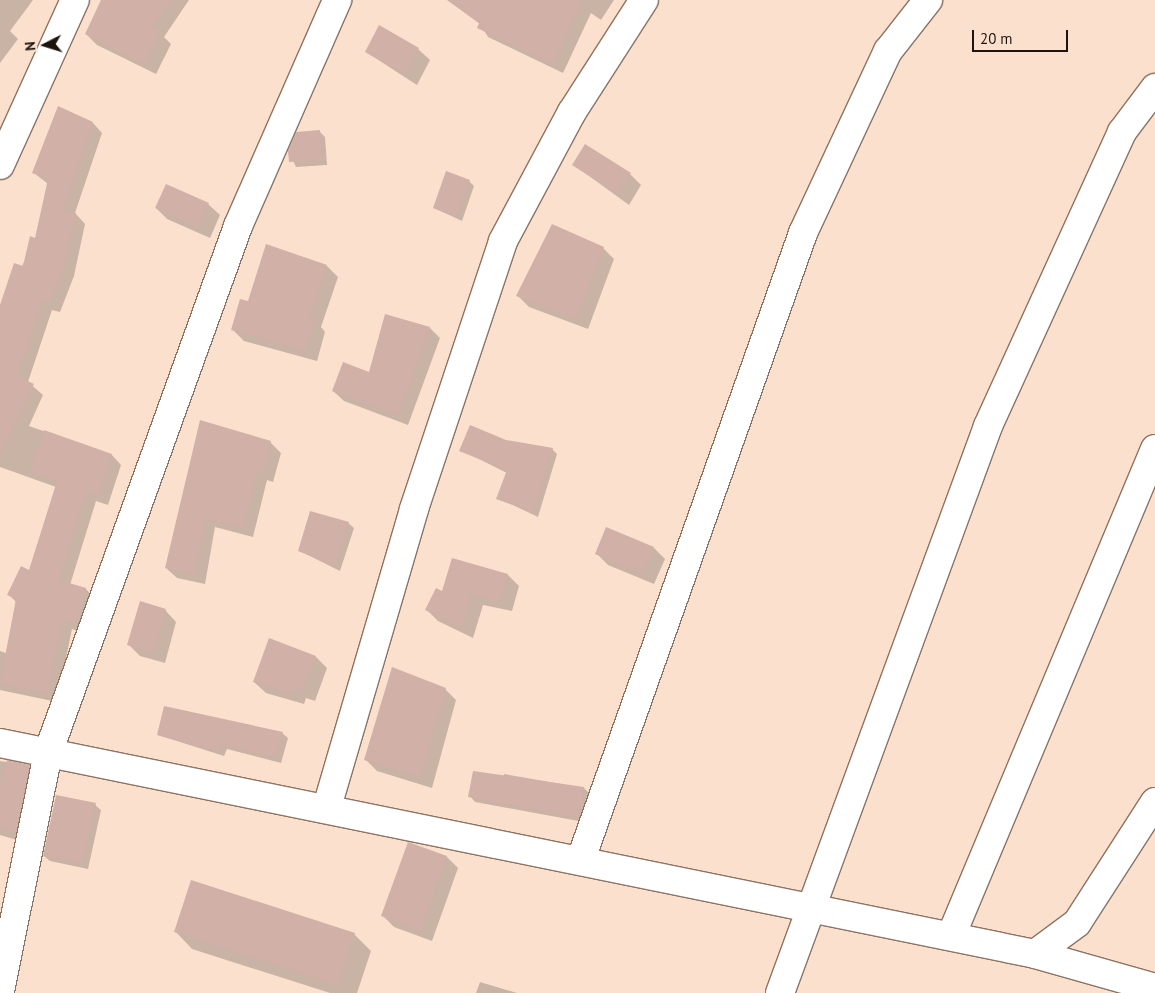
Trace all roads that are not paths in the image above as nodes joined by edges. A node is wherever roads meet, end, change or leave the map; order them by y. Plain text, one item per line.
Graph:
1 (75, 0) edge
2 (337, 0) edge
3 (644, 0) edge
4 (928, 0) edge
5 (1155, 88) edge
6 (0, 165) edge
7 (1155, 449) edge
8 (0, 743) edge
9 (48, 753) junction
10 (1155, 802) edge
11 (327, 807) junction
12 (581, 859) junction
13 (808, 906) junction
14 (950, 936) junction
15 (1035, 954) junction
16 (1155, 988) edge
17 (0, 991) edge
18 (780, 993) edge

1 - 6 street
2 - 9 street
3 - 11 street
4 - 12 street
5 - 13 street
7 - 14 street
8 - 9 street
9 - 11 street
9 - 17 street
10 - 15 street
11 - 12 street
12 - 13 street
13 - 14 street
13 - 18 street
14 - 15 street
15 - 16 street

